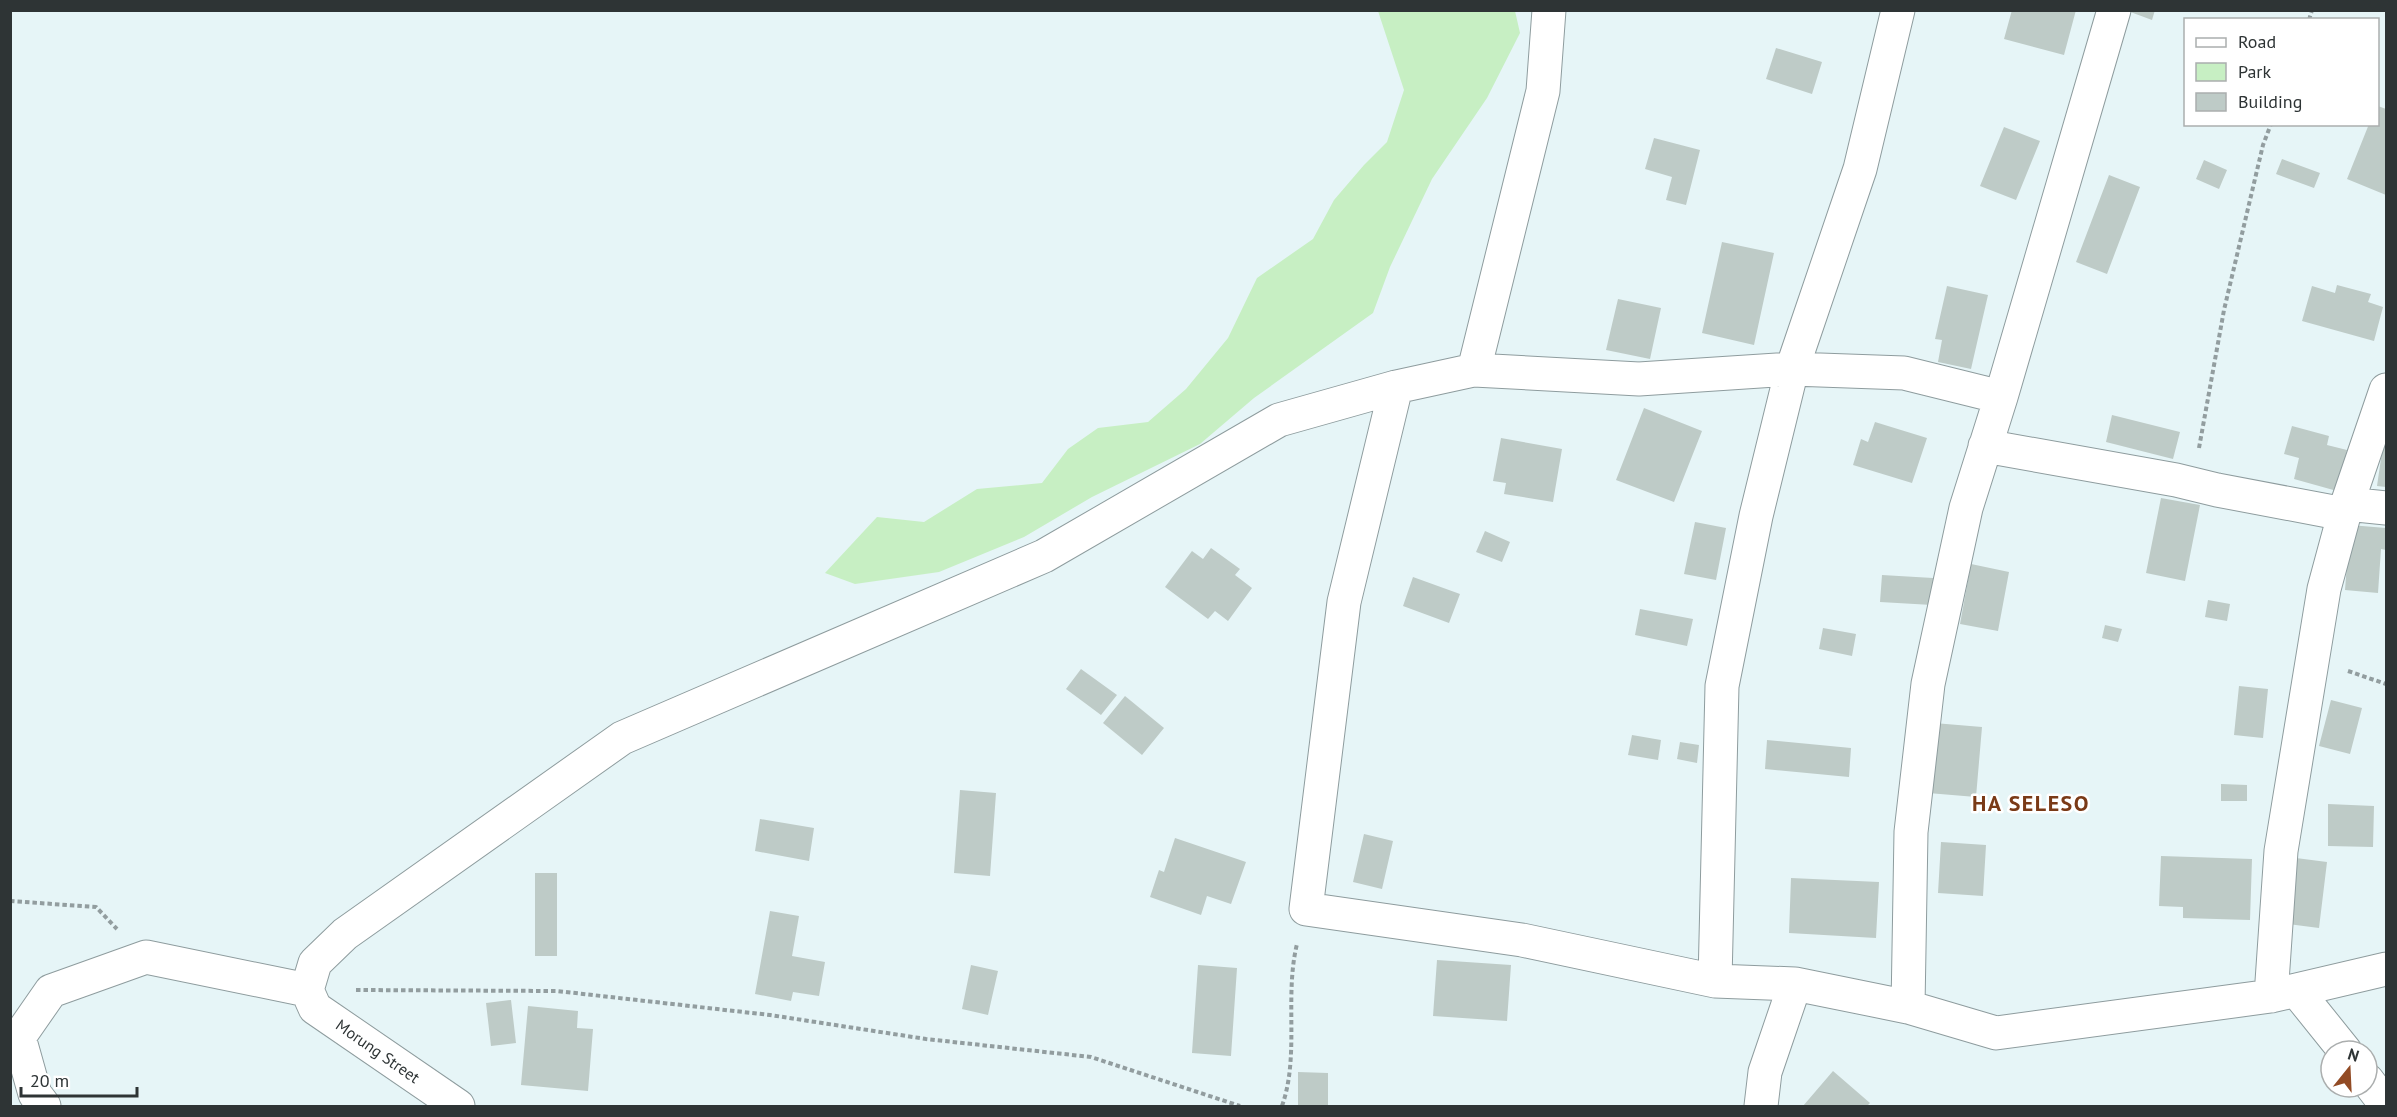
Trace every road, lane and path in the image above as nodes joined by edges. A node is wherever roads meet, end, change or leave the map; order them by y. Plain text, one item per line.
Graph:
1 (1549, 10) edge
2 (1898, 10) edge
3 (2114, 10) edge
4 (2270, 126) edge
5 (1792, 369) junction
6 (1474, 370) junction
7 (1396, 387) junction
8 (2386, 390) edge
9 (2001, 397) junction
10 (1984, 446) junction
11 (2192, 484) junction
12 (2386, 508) edge
13 (2345, 509) junction
14 (10, 901) edge
15 (1306, 909) junction
16 (146, 957) junction
17 (2386, 969) edge
18 (1715, 981) junction
19 (1795, 984) junction
20 (307, 990) junction
21 (2284, 993) junction
22 (1908, 1007) junction
23 (2332, 1039) edge
24 (44, 1107) edge
25 (458, 1107) edge
26 (1240, 1107) edge
27 (1282, 1107) edge
28 (1761, 1107) edge

1 - 6 street
2 - 5 street
3 - 9 street
4 - 11 path
5 - 6 street
5 - 9 street
5 - 18 street
6 - 7 street
7 - 15 street
7 - 20 street
8 - 13 street
9 - 10 street
10 - 11 street
10 - 22 street
11 - 13 street
12 - 13 street
13 - 21 street
14 - 16 path
15 - 18 street
15 - 27 path
16 - 20 street
16 - 24 street
17 - 21 street
18 - 19 street
19 - 22 street
19 - 28 street
20 - 25 street, Morung Street
20 - 26 path
21 - 22 street
21 - 23 street

